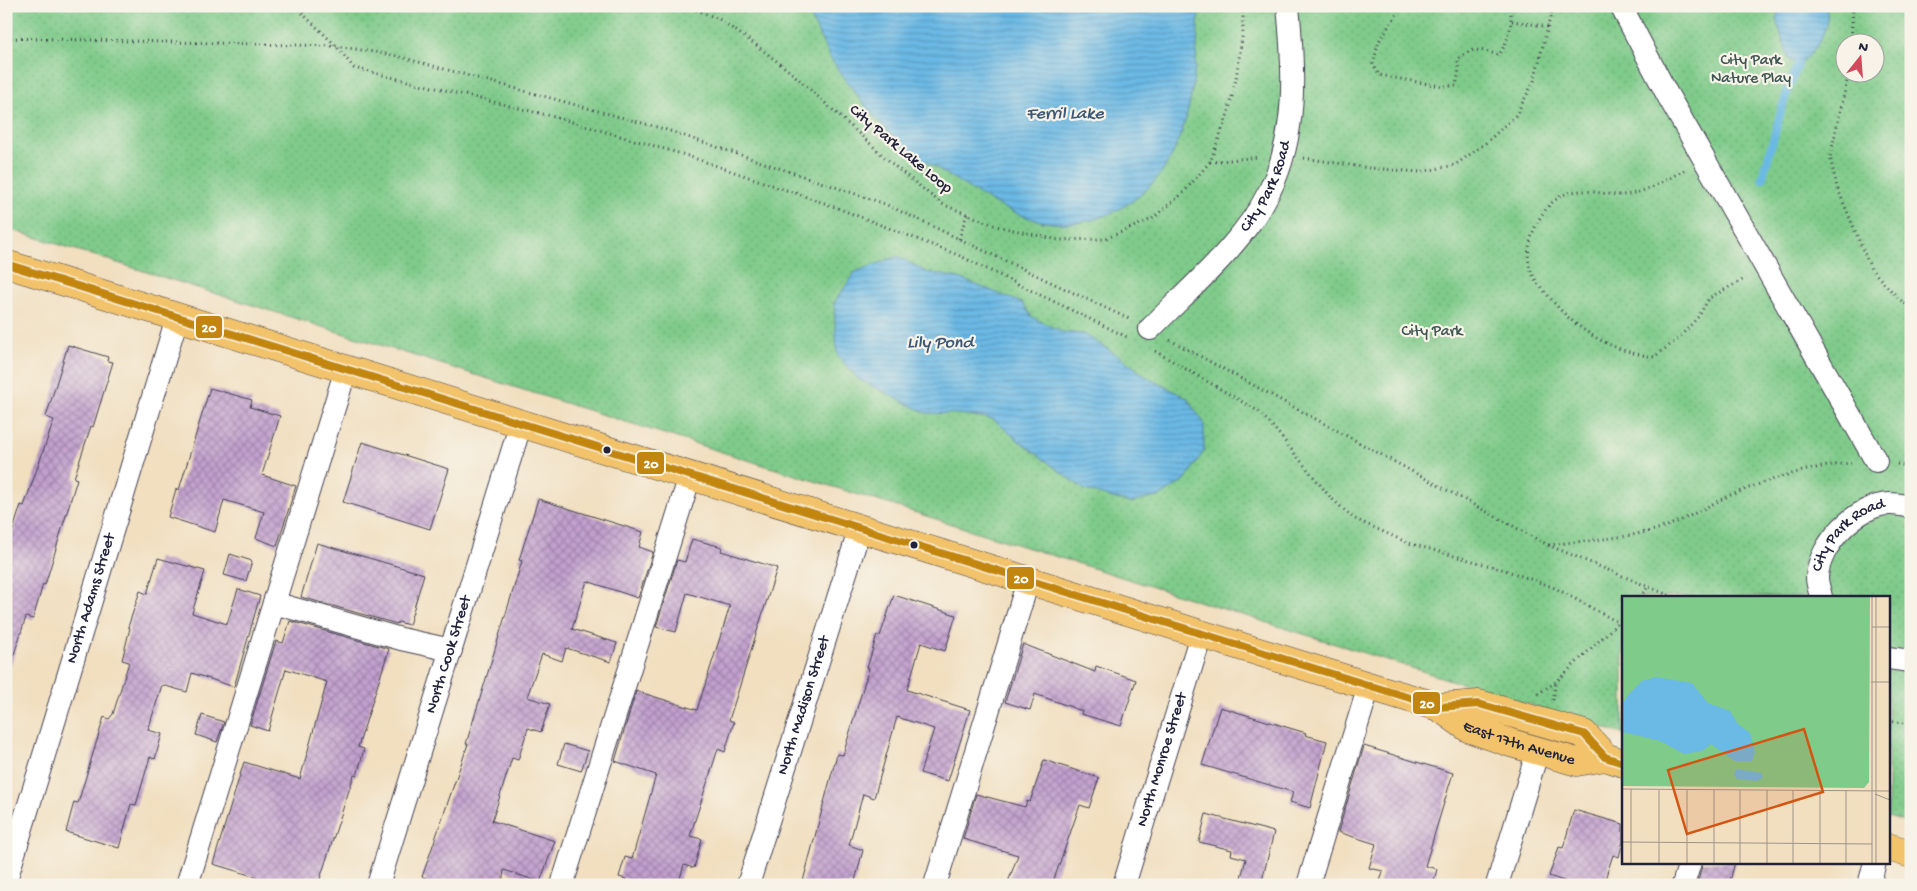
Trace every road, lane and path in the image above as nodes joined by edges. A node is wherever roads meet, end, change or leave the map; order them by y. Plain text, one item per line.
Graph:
1 (295, 6) edge
2 (687, 6) edge
3 (1243, 6) edge
4 (1288, 6) edge
5 (1402, 6) edge
6 (1510, 6) edge
7 (1553, 6) edge
8 (1621, 6) edge
9 (1853, 6) edge
10 (1512, 22) junction
11 (1549, 26) junction
12 (1852, 32) edge
13 (6, 38) edge
14 (336, 46) junction
15 (1847, 82) edge
16 (1283, 155) junction
17 (1703, 157) junction
18 (1210, 162) junction
19 (967, 214) junction
20 (959, 239) junction
21 (6, 264) edge
22 (1764, 265) junction
23 (1911, 308) edge
24 (177, 318) junction
25 (1146, 340) junction
26 (346, 369) junction
27 (521, 423) junction
28 (1876, 461) junction
29 (1911, 467) edge
30 (690, 476) junction
31 (1911, 507) edge
32 (860, 528) junction
33 (1548, 545) junction
34 (1028, 581) junction
35 (1648, 588) junction
36 (1641, 596) edge
37 (1670, 596) edge
38 (1821, 596) edge
39 (274, 603) junction
40 (1621, 624) edge
41 (1201, 635) junction
42 (450, 650) junction
43 (1890, 658) edge
44 (1911, 661) edge
45 (1557, 681) dead end
46 (1369, 686) junction
47 (1439, 706) junction
48 (1890, 721) edge
49 (1911, 724) edge
50 (1538, 750) junction
51 (1614, 760) edge
52 (1890, 848) edge
53 (1911, 854) edge
54 (1689, 864) edge
55 (1875, 864) edge
56 (6, 880) edge
57 (187, 885) edge
58 (378, 885) edge
59 (562, 885) edge
60 (748, 885) edge
61 (935, 885) edge
62 (1124, 885) edge
63 (1308, 885) edge
64 (1497, 885) edge
65 (1683, 885) edge
66 (1869, 885) edge

1 - 14 path
2 - 19 path, City Park Lake Loop
3 - 18 path, City Park Lake Loop
4 - 16 street, City Park Road
5 - 10 path
6 - 10 path
7 - 11 path
8 - 17 street
9 - 12 path
10 - 11 path
11 - 16 path
13 - 14 path
14 - 20 path
14 - 25 path
15 - 23 path
16 - 18 path
16 - 25 street, City Park Road
17 - 22 street
17 - 22 path
18 - 19 path, City Park Lake Loop
19 - 20 path
20 - 25 path
21 - 24 main road, East 17th Avenue
22 - 28 street
24 - 26 main road, East 17th Avenue
24 - 56 street, North Adams Street
25 - 33 path
25 - 40 path
26 - 27 main road, East 17th Avenue
26 - 39 street
27 - 30 main road, East 17th Avenue
27 - 42 street, North Cook Street
28 - 29 path
28 - 33 path
30 - 32 main road, East 17th Avenue
30 - 59 street
31 - 38 street, City Park Road
32 - 34 main road, East 17th Avenue
32 - 60 street, North Madison Street
33 - 35 path
34 - 41 main road, East 17th Avenue
34 - 61 street
35 - 36 path
35 - 37 path
39 - 42 street
39 - 57 street
40 - 45 path
41 - 46 main road, East 17th Avenue
41 - 62 street, North Monroe Street
42 - 58 street, North Cook Street
43 - 44 street
46 - 47 main road, East 17th Avenue
46 - 63 street
47 - 50 main road, East 17th Avenue
47 - 51 main road, East 17th Avenue
48 - 49 path
50 - 51 main road, East 17th Avenue
50 - 64 street
52 - 53 main road
54 - 65 street
55 - 66 street

